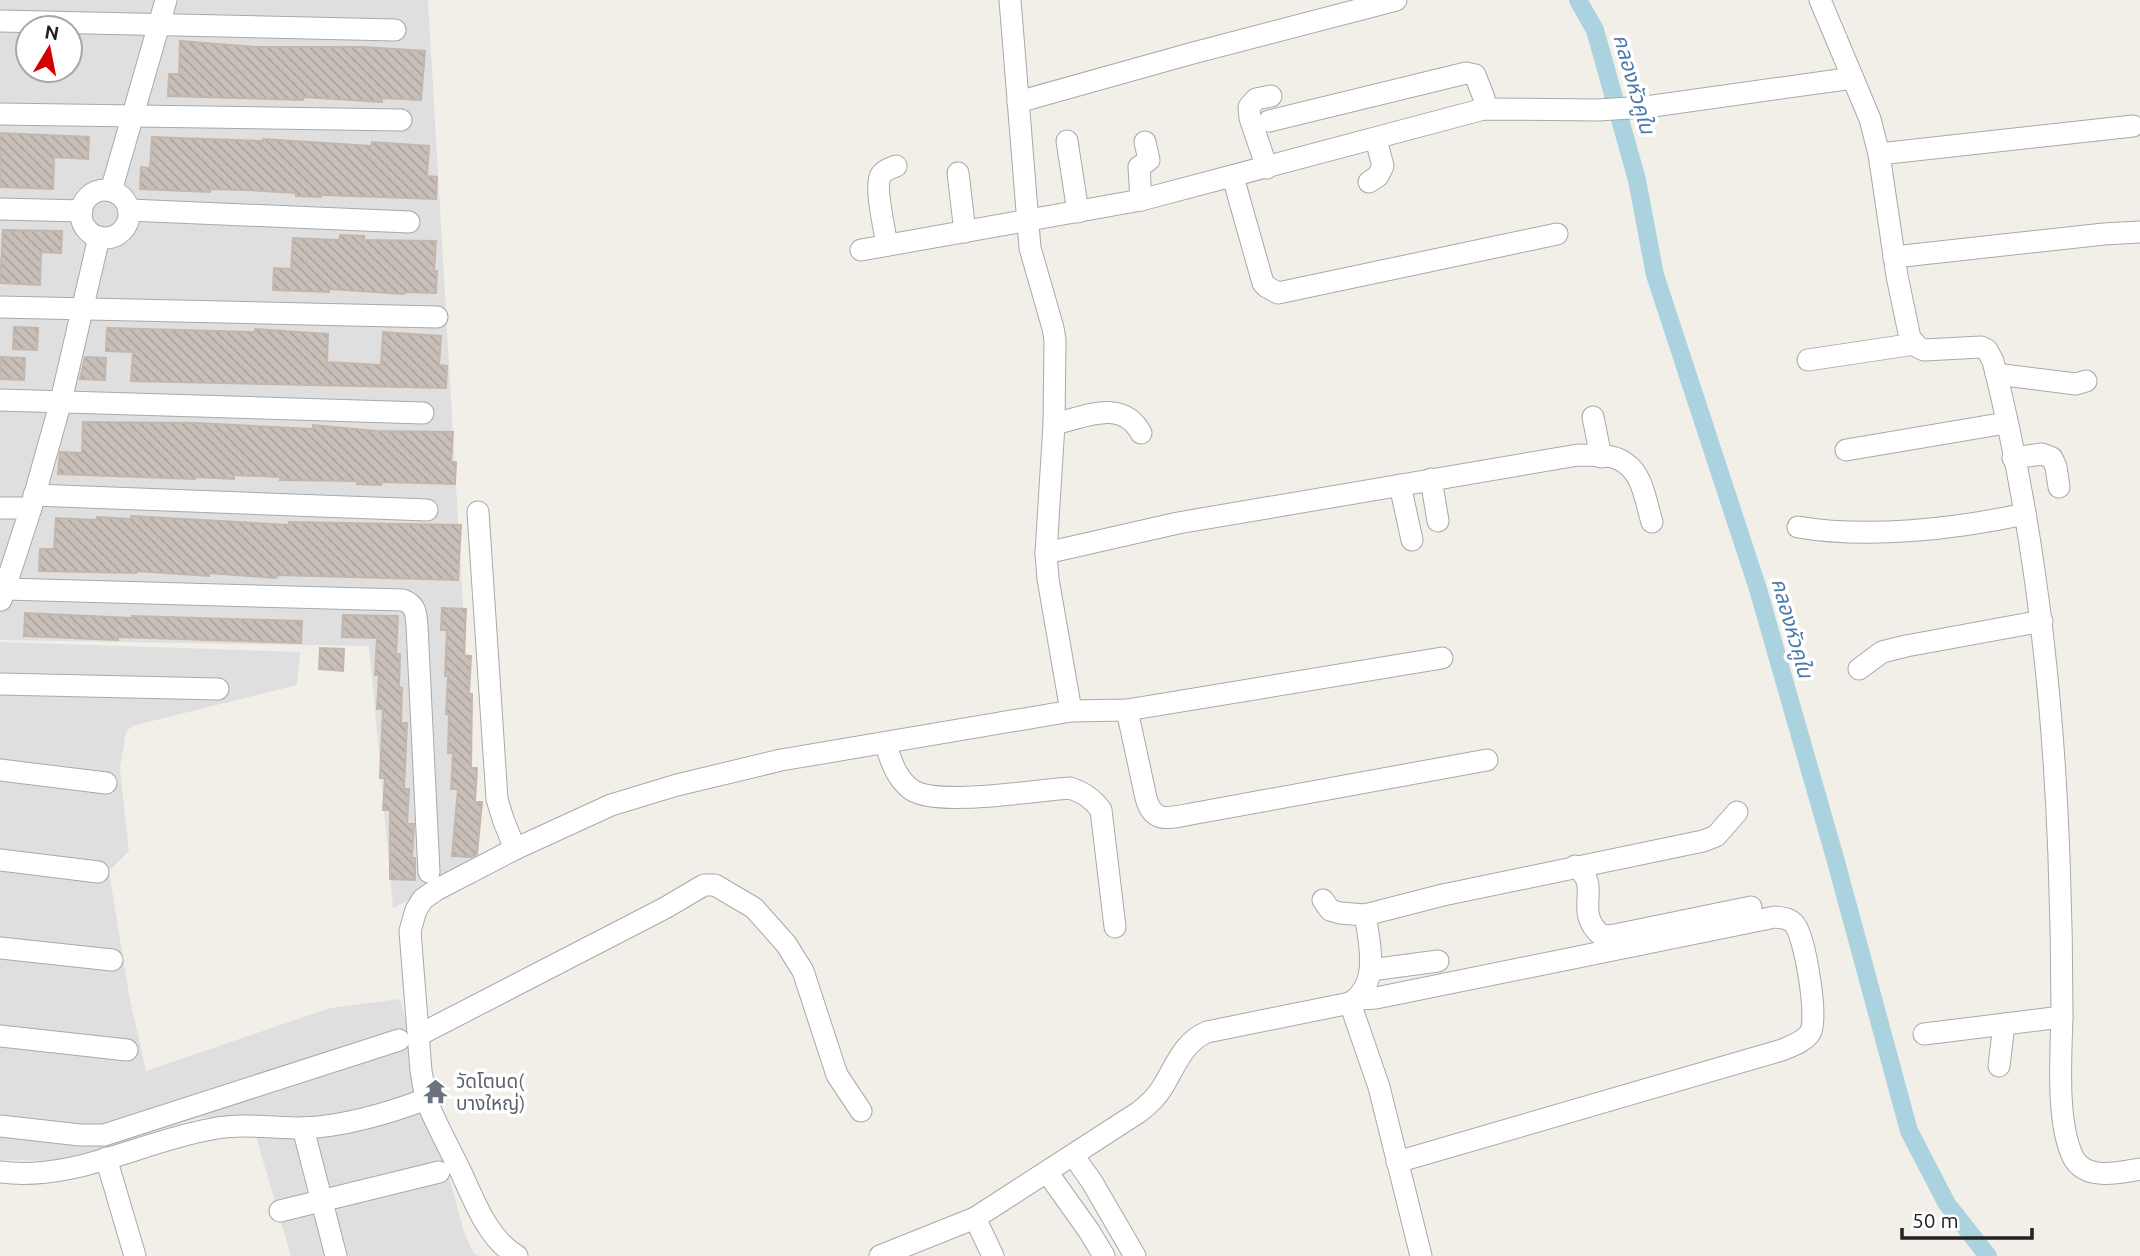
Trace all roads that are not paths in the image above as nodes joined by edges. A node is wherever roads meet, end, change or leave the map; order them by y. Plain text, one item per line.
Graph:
1 (166, 0) edge
2 (1010, 0) edge
3 (1396, 0) edge
4 (1819, 0) edge
5 (0, 21) edge
6 (159, 23) junction
7 (395, 30) dead end
8 (1853, 78) junction
9 (1271, 96) dead end
10 (1018, 102) junction
11 (1484, 109) junction
12 (0, 114) edge
13 (133, 117) junction
14 (401, 120) dead end
15 (1269, 121) dead end
16 (2133, 126) dead end
17 (1376, 139) junction
18 (1068, 141) dead end
19 (1145, 142) dead end
20 (1878, 154) junction
21 (896, 166) dead end
22 (1267, 168) junction
23 (958, 173) dead end
24 (1233, 177) junction
25 (1369, 183) dead end
26 (111, 191) junction
27 (1141, 200) junction
28 (0, 209) edge
29 (129, 210) junction
30 (82, 211) junction
31 (1079, 212) junction
32 (1029, 221) junction
33 (410, 222) dead end
34 (965, 232) junction
35 (2140, 232) edge
36 (1557, 234) dead end
37 (99, 237) junction
38 (887, 245) junction
39 (861, 250) dead end
40 (1894, 257) junction
41 (0, 307) edge
42 (83, 309) junction
43 (437, 317) dead end
44 (1915, 344) junction
45 (1808, 360) dead end
46 (1996, 374) junction
47 (2086, 380) dead end
48 (0, 400) edge
49 (61, 401) junction
50 (423, 414) dead end
51 (1593, 417) dead end
52 (2006, 423) junction
53 (1054, 424) junction
54 (1141, 432) dead end
55 (1846, 450) dead end
56 (1601, 457) junction
57 (2013, 457) junction
58 (1431, 479) junction
59 (1400, 485) junction
60 (2059, 487) dead end
61 (32, 502) junction
62 (0, 508) edge
63 (427, 510) dead end
64 (478, 512) dead end
65 (2025, 514) junction
66 (1438, 521) dead end
67 (1652, 522) dead end
68 (1798, 527) dead end
69 (1412, 540) dead end
70 (1046, 553) junction
71 (3, 596) edge
72 (2042, 621) junction
73 (1442, 657) dead end
74 (1859, 669) dead end
75 (0, 684) edge
76 (218, 689) dead end
77 (1127, 710) junction
78 (1071, 711) junction
79 (885, 743) junction
80 (1487, 760) dead end
81 (0, 770) edge
82 (106, 783) dead end
83 (1737, 813) dead end
84 (515, 849) junction
85 (0, 860) edge
86 (1575, 866) junction
87 (97, 872) dead end
88 (429, 872) dead end
89 (1322, 900) dead end
90 (1751, 907) dead end
91 (1365, 915) junction
92 (1115, 928) dead end
93 (0, 948) edge
94 (112, 960) dead end
95 (1438, 961) dead end
96 (1371, 970) junction
97 (1354, 1001) junction
98 (2062, 1017) junction
99 (2004, 1024) junction
100 (1924, 1034) dead end
101 (0, 1036) edge
102 (409, 1037) junction
103 (127, 1050) dead end
104 (1999, 1066) dead end
105 (426, 1099) junction
106 (861, 1111) dead end
107 (0, 1126) edge
108 (303, 1128) junction
109 (1073, 1155) junction
110 (106, 1158) junction
111 (1397, 1162) junction
112 (2140, 1169) edge
113 (0, 1172) edge
114 (439, 1172) dead end
115 (1047, 1172) junction
116 (321, 1202) junction
117 (280, 1212) dead end
118 (975, 1218) junction
119 (135, 1256) edge
120 (336, 1256) edge
121 (517, 1256) edge
122 (880, 1256) edge
123 (993, 1256) edge
124 (1104, 1256) edge
125 (1135, 1256) edge
126 (1421, 1256) edge

1 - 6 street
2 - 10 street
3 - 10 street
4 - 8 street
5 - 6 street
6 - 7 street
6 - 13 street
8 - 11 street
8 - 20 street
9 - 22 street
10 - 32 street
11 - 15 street
11 - 17 street
12 - 13 street
13 - 14 street
13 - 26 street
16 - 20 street
17 - 22 street
17 - 25 street
18 - 31 street
19 - 27 street
20 - 40 street
21 - 38 street
22 - 24 street
23 - 34 street
24 - 27 street
24 - 36 street
26 - 29 street
26 - 30 street
27 - 31 street
28 - 30 street
29 - 33 street
29 - 37 street
30 - 37 street
31 - 32 street
32 - 34 street
32 - 53 street
34 - 38 street
35 - 40 street
37 - 42 street
38 - 39 street
40 - 44 street
41 - 42 street
42 - 43 street
42 - 49 street
44 - 45 street
44 - 46 street
46 - 47 street
46 - 52 street
48 - 49 street
49 - 50 street
49 - 61 street
51 - 56 street
52 - 55 street
52 - 57 street
53 - 54 street
53 - 70 street
56 - 58 street
56 - 67 street
57 - 60 street
57 - 65 street
58 - 59 street
58 - 66 street
59 - 69 street
59 - 70 street
61 - 62 street
61 - 63 street
61 - 71 street
64 - 84 street
65 - 68 street
65 - 72 street
70 - 78 street
71 - 88 street
72 - 74 street
72 - 98 street
73 - 77 street
75 - 76 street
77 - 78 street
77 - 80 street
78 - 79 street
79 - 84 street
79 - 92 street
81 - 82 street
83 - 86 street
84 - 102 street
85 - 87 street
86 - 90 street
86 - 91 street
89 - 91 street
91 - 96 street
93 - 94 street
95 - 96 street
96 - 97 street
97 - 109 street
97 - 111 street
97 - 111 street
98 - 99 street
98 - 112 street
99 - 100 street
99 - 104 street
101 - 103 street
102 - 105 street
102 - 106 street
102 - 107 street
105 - 108 street
105 - 121 street
108 - 110 street
108 - 116 street
109 - 115 street
109 - 125 street
110 - 113 street
110 - 119 street
111 - 126 street
114 - 116 street
115 - 118 street
115 - 124 street
116 - 117 street
116 - 120 street
118 - 122 street
118 - 123 street

